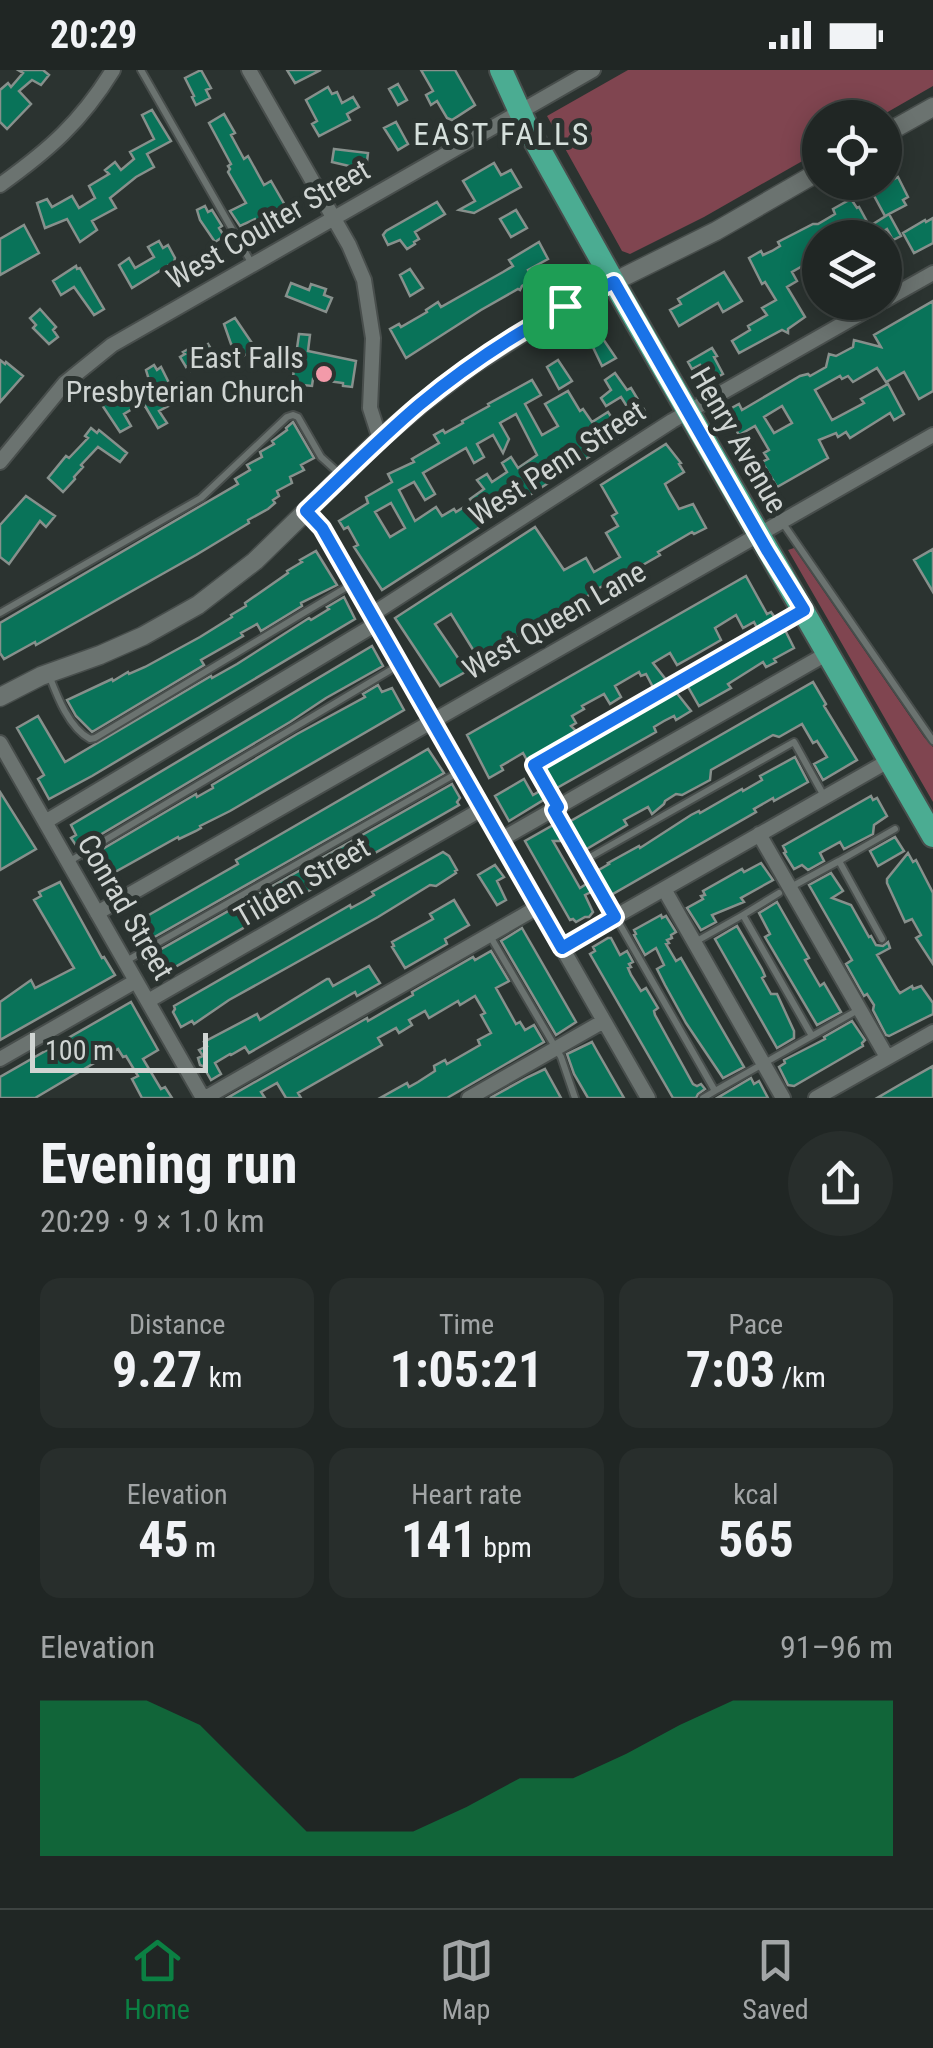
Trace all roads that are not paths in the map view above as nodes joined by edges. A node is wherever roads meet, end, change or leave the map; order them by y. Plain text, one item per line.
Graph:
1 (113, 70) edge
2 (141, 70) edge
3 (249, 70) edge
4 (501, 70) edge
5 (593, 70) edge
6 (933, 107) edge
7 (520, 112) junction
8 (902, 124) edge
9 (802, 181) edge
10 (0, 185) edge
11 (334, 219) junction
12 (252, 265) junction
13 (933, 272) edge
14 (614, 282) junction
15 (902, 290) edge
16 (850, 320) edge
17 (688, 412) junction
18 (933, 435) edge
19 (380, 439) junction
20 (0, 462) edge
21 (342, 475) junction
22 (306, 511) junction
23 (782, 521) junction
24 (758, 534) junction
25 (353, 583) junction
26 (804, 610) junction
27 (0, 613) edge
28 (374, 620) junction
29 (828, 653) junction
30 (400, 665) junction
31 (48, 674) junction
32 (0, 697) edge
33 (432, 722) junction
34 (933, 741) edge
35 (0, 744) edge
36 (890, 760) junction
37 (460, 771) junction
38 (825, 797) junction
39 (556, 808) junction
40 (482, 810) junction
41 (46, 822) junction
42 (896, 828) dead end
43 (759, 834) junction
44 (933, 836) edge
45 (500, 840) junction
46 (583, 861) junction
47 (839, 861) junction
48 (68, 862) junction
49 (664, 889) junction
50 (784, 891) junction
51 (538, 908) junction
52 (97, 913) junction
53 (742, 915) junction
54 (615, 917) junction
55 (490, 936) junction
56 (882, 939) dead end
57 (694, 943) junction
58 (562, 948) junction
59 (125, 962) junction
60 (136, 981) junction
61 (148, 1001) junction
62 (859, 1009) junction
63 (604, 1021) junction
64 (933, 1032) edge
65 (812, 1036) junction
66 (556, 1048) junction
67 (887, 1058) junction
68 (0, 1059) edge
69 (763, 1064) junction
70 (715, 1092) junction
71 (204, 1098) edge
72 (468, 1098) edge
73 (575, 1098) edge
74 (648, 1098) edge
75 (704, 1098) edge
76 (783, 1098) edge
77 (816, 1098) edge

1 - 10 street
2 - 12 lane
3 - 11 street
4 - 7 main road, Henry Avenue
5 - 7 street, West Coulter Street
6 - 8 street
7 - 11 street, West Coulter Street
7 - 14 main road, Henry Avenue
9 - 14 street
11 - 12 street, West Coulter Street
11 - 19 street
12 - 20 street, West Coulter Street
13 - 15 street, West Penn Street
14 - 17 main road, Henry Avenue
14 - 19 street
16 - 17 street, West Penn Street
17 - 24 main road, Henry Avenue
17 - 28 street, West Penn Street
18 - 23 street, West Queen Lane
19 - 21 street
21 - 22 street
21 - 27 lane
22 - 25 street
22 - 31 street
23 - 24 street, West Queen Lane
23 - 34 lane
24 - 26 main road, Henry Avenue
24 - 33 street, West Queen Lane
25 - 28 street
25 - 31 lane
26 - 29 main road, Henry Avenue
26 - 39 lane
28 - 30 street
28 - 41 street, West Penn Street
29 - 36 main road, Henry Avenue
29 - 39 street
30 - 33 street
30 - 48 lane
31 - 32 street
33 - 37 street
33 - 52 street, West Queen Lane
35 - 41 street, Conrad Street
36 - 38 street
36 - 44 main road, Henry Avenue
37 - 40 street
37 - 59 lane
38 - 43 street
38 - 46 lane
39 - 45 street
39 - 46 lane
40 - 45 street
40 - 61 street, Tilden Street
41 - 48 street, Conrad Street
42 - 47 lane
43 - 49 street
43 - 50 street
45 - 51 street
46 - 54 lane
47 - 50 lane
47 - 56 lane
48 - 52 street, Conrad Street
49 - 54 street
49 - 57 street
50 - 53 lane
50 - 62 street
51 - 55 street
51 - 58 street
52 - 59 street, Conrad Street
53 - 57 lane
53 - 65 lane
54 - 58 street
54 - 70 lane
55 - 66 lane
55 - 71 street
57 - 69 street
58 - 63 street
59 - 60 street, Conrad Street
60 - 61 street, Conrad Street
60 - 68 street
61 - 71 street, Conrad Street
62 - 65 lane
62 - 67 street
63 - 66 street
63 - 74 street
64 - 67 street
65 - 69 lane
66 - 72 street
66 - 73 lane
67 - 77 street
69 - 70 lane
69 - 76 street
70 - 75 lane

